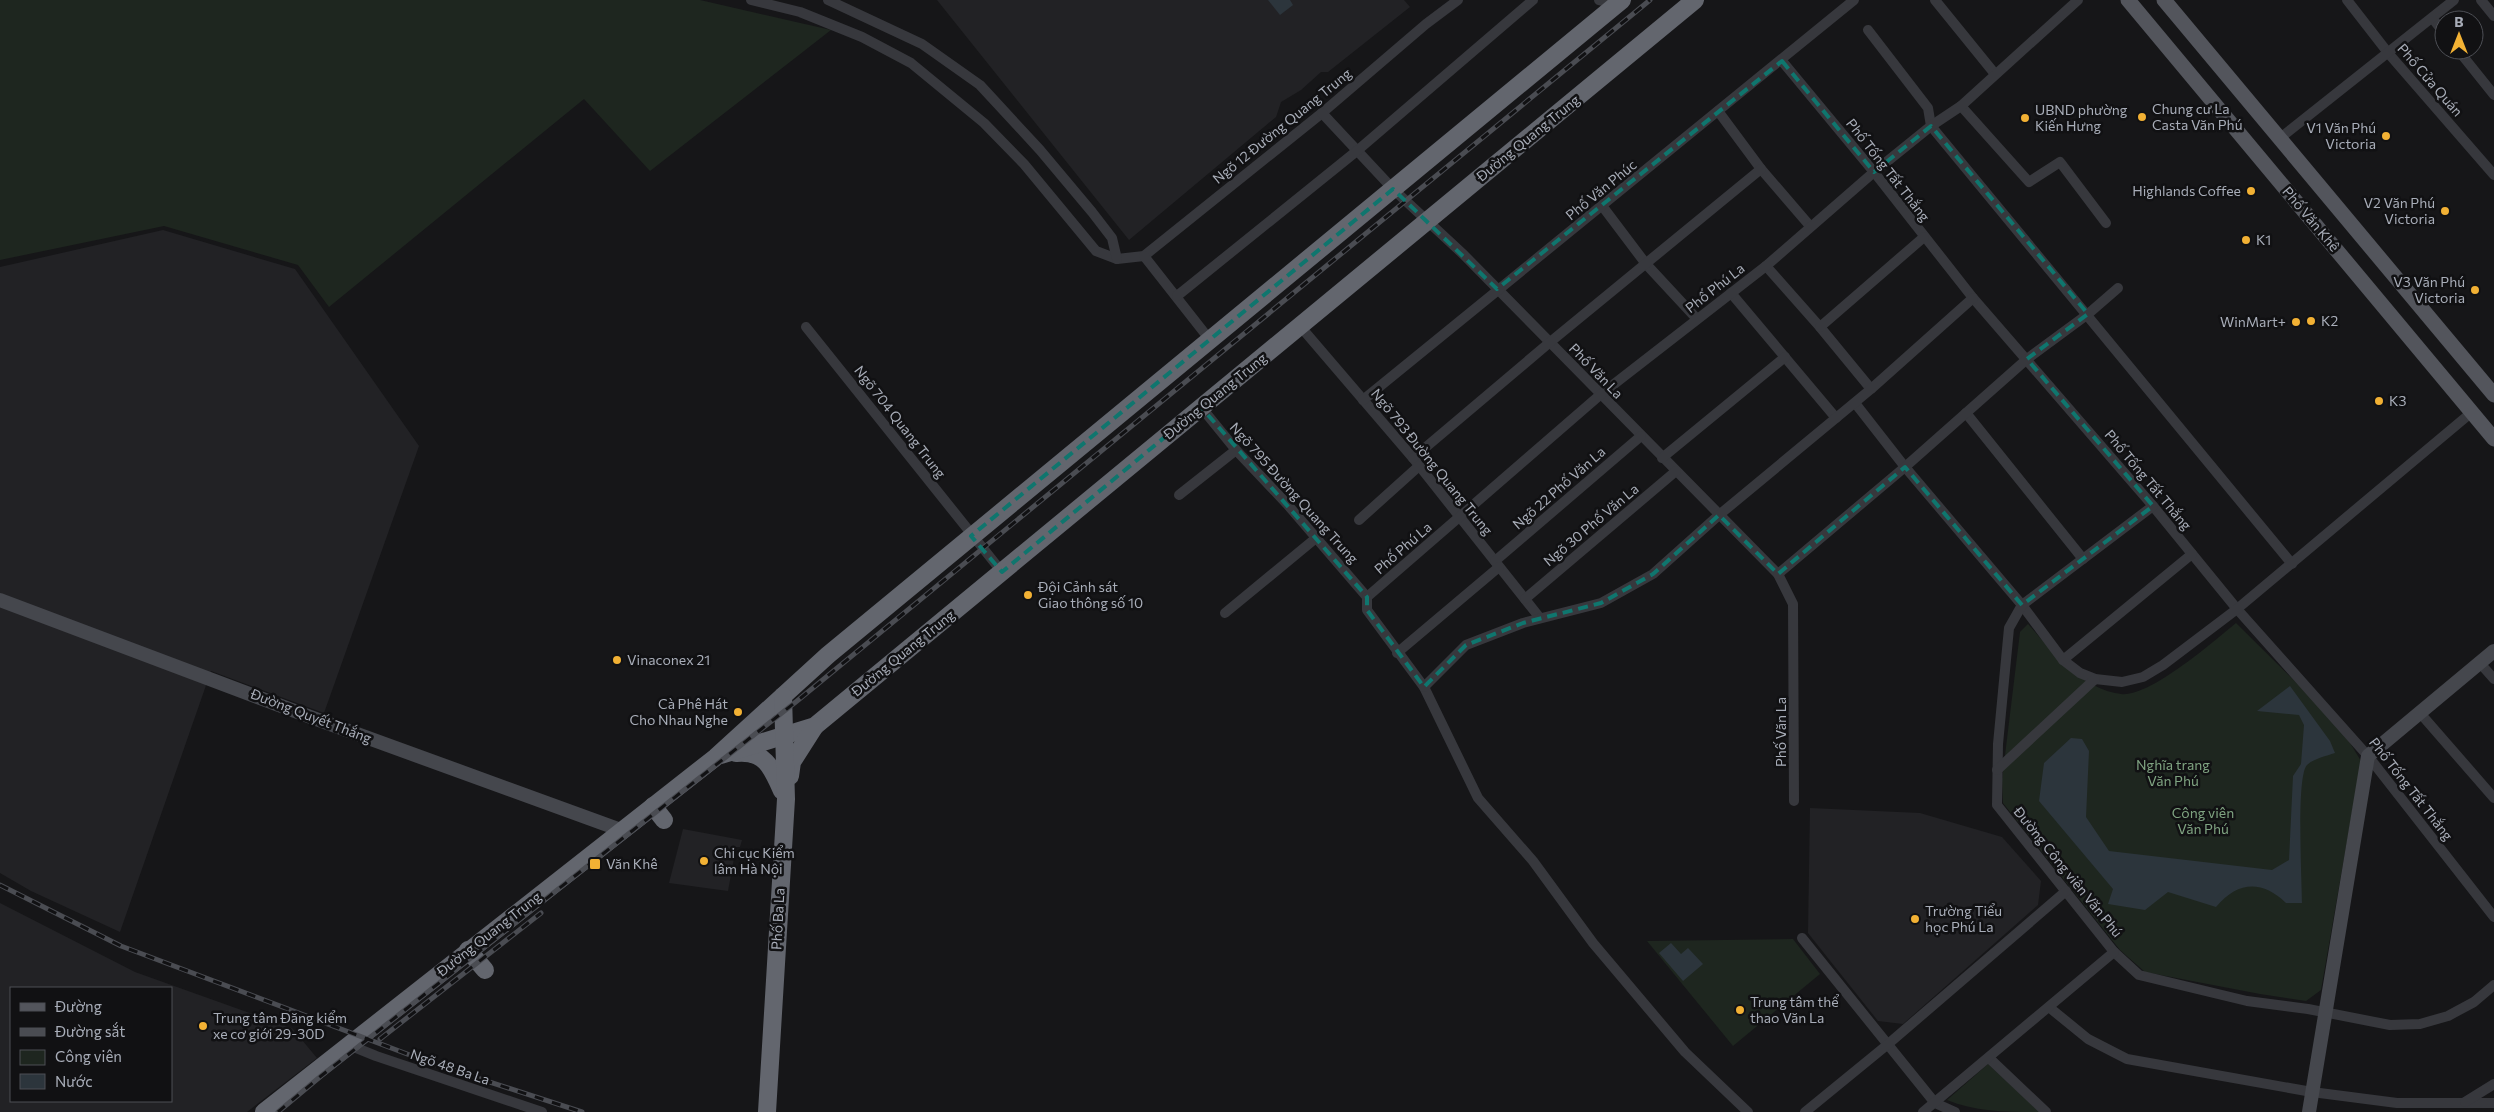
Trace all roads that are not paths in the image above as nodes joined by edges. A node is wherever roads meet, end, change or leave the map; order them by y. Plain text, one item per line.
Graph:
1 (751, 0) edge
2 (828, 0) edge
3 (1458, 0) edge
4 (1533, 0) edge
5 (1599, 0) edge
6 (1696, 0) edge
7 (1854, 0) edge
8 (1935, 0) edge
9 (2078, 0) edge
10 (2128, 0) edge
11 (2164, 0) edge
12 (2347, 0) edge
13 (2454, 0) edge
14 (2481, 0) edge
15 (1619, 2) edge
16 (2494, 16) edge
17 (2433, 19) joint
18 (1868, 30) dead end
19 (2389, 54) junction
20 (1782, 60) junction
21 (2466, 60) edge
22 (1995, 74) junction
23 (2494, 95) edge
24 (1961, 106) junction
25 (1718, 111) junction
26 (1322, 114) junction
27 (1932, 126) junction
28 (2279, 139) junction
29 (1358, 150) junction
30 (1761, 169) junction
31 (1874, 172) junction
32 (2494, 175) edge
33 (1392, 189) junction
34 (1603, 207) junction
35 (1426, 222) junction
36 (2106, 223) dead end
37 (1810, 226) junction
38 (1924, 237) junction
39 (1144, 256) junction
40 (1118, 259) junction
41 (1646, 264) junction
42 (1766, 266) junction
43 (2118, 288) dead end
44 (1497, 289) junction
45 (1731, 293) junction
46 (1177, 296) junction
47 (1973, 298) junction
48 (2088, 314) junction
49 (1697, 319) junction
50 (1300, 326) junction
51 (806, 327) dead end
52 (1820, 327) junction
53 (1210, 340) junction
54 (1549, 343) junction
55 (1785, 357) junction
56 (2027, 359) junction
57 (1871, 389) junction
58 (1600, 395) junction
59 (2494, 395) edge
60 (1363, 400) junction
61 (1855, 403) junction
62 (1202, 407) junction
63 (2472, 412) junction
64 (1966, 413) junction
65 (1836, 418) junction
66 (1641, 436) junction
67 (2494, 439) edge
68 (1236, 450) junction
69 (1662, 458) junction
70 (1416, 462) junction
71 (1906, 467) junction
72 (1676, 472) junction
73 (1179, 495) dead end
74 (2153, 506) junction
75 (1719, 515) junction
76 (1460, 517) junction
77 (1359, 520) dead end
78 (972, 536) junction
79 (1316, 538) junction
80 (2192, 554) junction
81 (2084, 559) junction
82 (1497, 564) junction
83 (2292, 564) junction
84 (1002, 572) junction
85 (1778, 574) junction
86 (1367, 596) junction
87 (1524, 599) junction
88 (0, 600) edge
89 (2022, 605) junction
90 (2237, 609) junction
91 (1225, 613) dead end
92 (1540, 618) junction
93 (2494, 651) edge
94 (1397, 653) junction
95 (2063, 660) junction
96 (2479, 662) junction
97 (2095, 679) junction
98 (2494, 679) edge
99 (1424, 687) junction
100 (783, 696) junction
101 (2420, 713) junction
102 (815, 726) junction
103 (783, 736) junction
104 (2368, 756) junction
105 (716, 757) junction
106 (1997, 770) junction
107 (2494, 798) edge
108 (786, 799) junction
109 (1794, 801) dead end
110 (653, 806) junction
111 (664, 820) dead end
112 (621, 830) junction
113 (2066, 892) junction
114 (2494, 917) edge
115 (1802, 938) dead end
116 (468, 950) junction
117 (2114, 952) junction
118 (485, 970) dead end
119 (2494, 985) edge
120 (2050, 1008) junction
121 (2325, 1013) junction
122 (350, 1045) junction
123 (1888, 1045) junction
124 (1989, 1058) junction
125 (2494, 1084) edge
126 (2312, 1092) junction
127 (2464, 1102) junction
128 (2494, 1102) edge
129 (1935, 1103) junction
130 (272, 1110) edge
131 (542, 1112) edge
132 (767, 1112) edge
133 (1748, 1112) edge
134 (1806, 1112) edge
135 (1922, 1112) edge
136 (1955, 1112) edge
137 (2046, 1112) edge
138 (2309, 1112) edge

1 - 40 street
2 - 40 street
3 - 26 street, Ngõ 12 Đường Quang Trung
4 - 29 street
5 - 15 street
6 - 35 highway, Đường Quang Trung
7 - 20 street, Phố Văn Phúc
8 - 22 street
9 - 22 street, Phố Phú La
10 - 63 main road, Phố Văn Khê
11 - 28 main road, Phố Văn Khê
12 - 19 street, Phố Cửa Quán
13 - 17 street
14 - 16 street
15 - 33 highway, Đường Quang Trung
17 - 19 street
18 - 27 street
19 - 28 street
19 - 32 street, Phố Cửa Quán
20 - 25 street, Phố Văn Phúc
20 - 31 street, Phố Tống Tất Thắng
21 - 23 street
22 - 24 street, Phố Phú La
24 - 27 street, Phố Phú La
24 - 36 street
25 - 30 street
25 - 34 street, Phố Văn Phúc
26 - 29 street, Phố Văn La
26 - 39 street, Ngõ 12 Đường Quang Trung
27 - 31 street, Phố Phú La
27 - 48 street
28 - 59 main road, Phố Văn Khê
29 - 33 street, Phố Văn La
29 - 46 street
30 - 37 street
30 - 41 street
31 - 37 street, Phố Phú La
31 - 38 street, Phố Tống Tất Thắng
33 - 35 street, Phố Văn La
33 - 53 highway, Đường Quang Trung
34 - 41 street
34 - 44 street, Phố Văn Phúc
35 - 44 street, Phố Văn La
35 - 50 highway, Đường Quang Trung
37 - 42 street, Phố Phú La
38 - 47 street, Phố Tống Tất Thắng
38 - 52 street
39 - 40 street
39 - 46 street
41 - 49 street
41 - 54 street
42 - 45 street, Phố Phú La
42 - 52 street
43 - 48 street
44 - 54 street, Phố Văn La
44 - 60 street, Phố Văn Phúc
45 - 49 street, Phố Phú La
45 - 55 street
46 - 53 street
47 - 56 street, Phố Tống Tất Thắng
47 - 57 street
48 - 56 street
48 - 83 street
49 - 58 street, Phố Phú La
50 - 60 street, Ngõ 793 Đường Quang Trung
50 - 62 highway, Đường Quang Trung
51 - 78 street, Ngõ 704 Quang Trung
52 - 57 street
53 - 78 highway, Đường Quang Trung
54 - 58 street, Phố Văn La
54 - 70 street
55 - 65 street
55 - 69 street
56 - 64 street
56 - 74 street, Phố Tống Tất Thắng
57 - 61 street
58 - 66 street, Phố Văn La
58 - 76 street, Phố Phú La
60 - 70 street, Ngõ 793 Đường Quang Trung
61 - 65 street
61 - 71 street
62 - 68 street, Ngõ 795 Đường Quang Trung
62 - 84 highway, Đường Quang Trung
63 - 67 main road, Phố Văn Khê
63 - 83 street
64 - 71 street
64 - 81 street
65 - 75 street
66 - 69 street, Phố Văn La
66 - 82 street, Ngõ 22 Phố Văn La
68 - 73 street
68 - 79 street, Ngõ 795 Đường Quang Trung
69 - 72 street, Phố Văn La
70 - 76 street, Ngõ 793 Đường Quang Trung
70 - 77 street
71 - 85 street
71 - 89 street
72 - 75 street, Phố Văn La
72 - 87 street, Ngõ 30 Phố Văn La
74 - 80 street, Phố Tống Tất Thắng
74 - 81 street, Đường Công viên Văn Phú
75 - 85 street, Phố Văn La
75 - 92 street
76 - 82 street, Ngõ 793 Đường Quang Trung
76 - 86 street, Phố Phú La
78 - 84 street, Ngõ 704 Quang Trung
78 - 100 highway, Đường Quang Trung
79 - 86 street, Ngõ 795 Đường Quang Trung
79 - 91 street
80 - 90 street, Phố Tống Tất Thắng
80 - 95 street
81 - 89 street, Đường Công viên Văn Phú
82 - 87 street, Ngõ 793 Đường Quang Trung
82 - 94 street, Ngõ 22 Phố Văn La
83 - 90 street
84 - 102 highway, Đường Quang Trung
85 - 109 street, Phố Văn La
86 - 94 street
87 - 92 street, Ngõ 793 Đường Quang Trung
88 - 112 street, Đường Quyết Thắng
89 - 95 street
89 - 106 street, Đường Công viên Văn Phú
90 - 97 street
90 - 104 street, Phố Tống Tất Thắng
92 - 99 street
93 - 96 street
94 - 99 street
95 - 97 street
96 - 98 street
96 - 101 street
97 - 106 street
99 - 133 street
100 - 103 highway, Phố Ba La
100 - 105 highway, Đường Quang Trung
101 - 104 street
101 - 107 street
102 - 103 highway, Đường Quang Trung
102 - 108 highway
103 - 105 highway, Đường Quang Trung
103 - 108 highway, Phố Ba La
104 - 114 street, Phố Tống Tất Thắng
104 - 121 street
105 - 108 highway
105 - 110 highway, Đường Quang Trung
106 - 113 street, Đường Công viên Văn Phú
108 - 132 highway, Phố Ba La
110 - 111 highway
110 - 112 highway, Đường Quang Trung
112 - 116 highway, Đường Quang Trung
113 - 117 street, Đường Công viên Văn Phú
113 - 123 street
115 - 123 street
116 - 118 highway
116 - 122 highway, Đường Quang Trung
117 - 120 street
117 - 121 street, Đường Công viên Văn Phú
119 - 121 street, Đường Công viên Văn Phú
120 - 124 street
120 - 126 street
121 - 126 street
122 - 130 highway, Đường Quang Trung
122 - 131 street, Ngõ 48 Ba La
123 - 129 street
123 - 134 street
124 - 129 street
124 - 137 street
125 - 127 street
126 - 127 street
126 - 138 street
127 - 128 street
129 - 135 street
129 - 136 street

